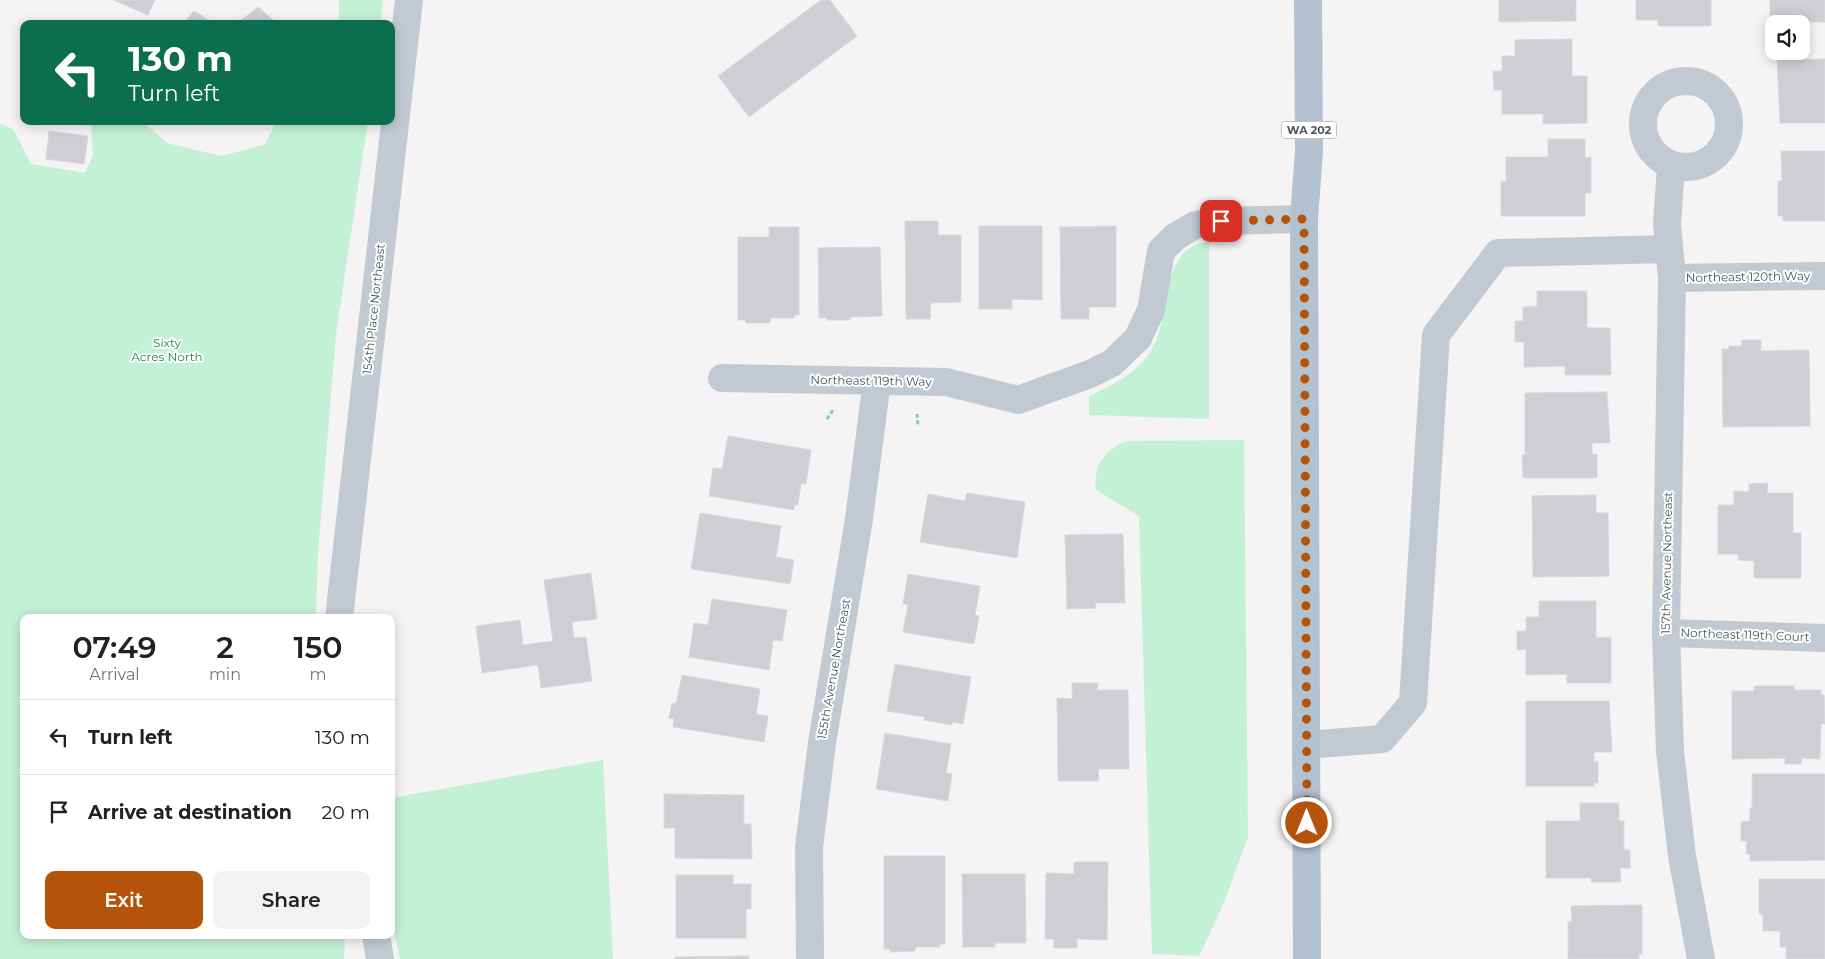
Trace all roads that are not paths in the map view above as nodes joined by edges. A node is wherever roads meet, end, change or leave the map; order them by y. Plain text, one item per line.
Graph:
1 (410, 0) edge
2 (1308, 0) edge
3 (1671, 166) dead end
4 (1304, 219) junction
5 (1669, 249) junction
6 (1825, 276) edge
7 (1672, 278) junction
8 (722, 378) dead end
9 (877, 381) junction
10 (339, 614) edge
11 (1666, 633) junction
12 (1825, 638) edge
13 (1306, 745) junction
14 (377, 939) edge
15 (380, 959) edge
16 (810, 959) edge
17 (1307, 959) edge
18 (1701, 959) edge

1 - 10 street, 154th Place Northeast
2 - 4 main road, WA 202
3 - 5 street, 157th Avenue Northeast
4 - 9 street, Northeast 119th Way
4 - 13 main road, WA 202
5 - 7 street, 157th Avenue Northeast
5 - 13 street
6 - 7 street, Northeast 120th Way
7 - 11 street, 157th Avenue Northeast
8 - 9 street, Northeast 119th Way
9 - 16 street, 155th Avenue Northeast
11 - 12 street, Northeast 119th Court
11 - 18 street, 157th Avenue Northeast
13 - 17 main road, WA 202
14 - 15 street

